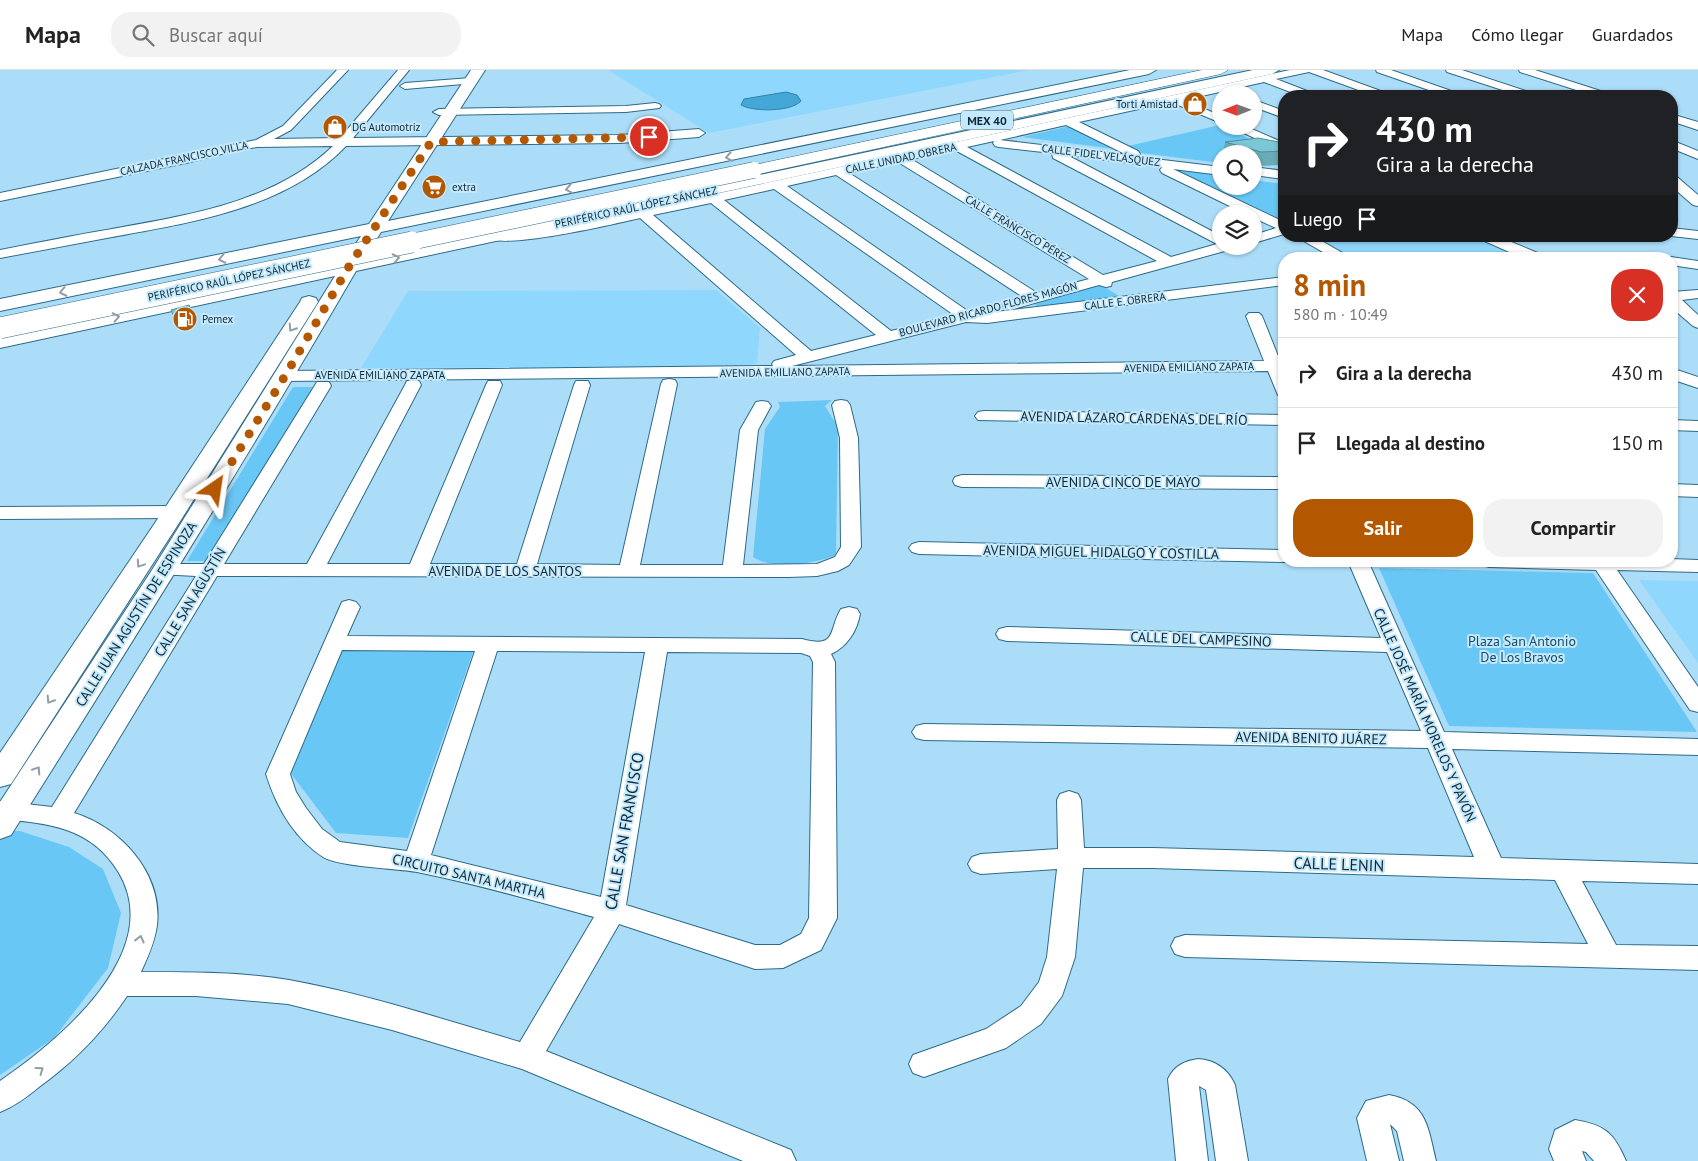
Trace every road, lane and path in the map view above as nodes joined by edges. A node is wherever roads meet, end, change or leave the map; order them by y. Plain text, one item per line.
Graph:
1 (343, 70) edge
2 (404, 70) edge
3 (1149, 70) edge
4 (1196, 70) edge
5 (1221, 70) edge
6 (1305, 70) edge
7 (1313, 70) edge
8 (1381, 70) edge
9 (1451, 70) edge
10 (1524, 70) edge
11 (1275, 73) edge
12 (469, 76) edge
13 (1242, 85) edge
14 (405, 86) dead end
15 (1302, 90) edge
16 (1368, 90) edge
17 (1439, 90) edge
18 (1512, 90) edge
19 (1587, 90) edge
20 (1212, 93) edge
21 (1173, 99) junction
22 (655, 106) dead end
23 (1262, 106) edge
24 (580, 111) junction
25 (445, 112) junction
26 (1278, 113) edge
27 (1212, 116) edge
28 (959, 118) junction
29 (1678, 119) edge
30 (1069, 122) junction
31 (503, 123) dead end
32 (1695, 123) edge
33 (1678, 126) edge
34 (457, 128) dead end
35 (699, 133) dead end
36 (1255, 135) edge
37 (428, 136) junction
38 (1002, 137) junction
39 (811, 140) junction
40 (981, 141) junction
41 (257, 143) junction
42 (341, 144) junction
43 (1278, 145) edge
44 (957, 146) junction
45 (1678, 147) edge
46 (901, 148) junction
47 (1043, 148) junction
48 (1134, 154) junction
49 (1698, 155) edge
50 (1148, 161) junction
51 (1212, 165) edge
52 (1212, 170) edge
53 (838, 171) junction
54 (1262, 171) edge
55 (753, 172) junction
56 (1278, 174) edge
57 (1262, 176) edge
58 (1278, 178) edge
59 (776, 184) junction
60 (1678, 185) edge
61 (0, 197) edge
62 (713, 198) junction
63 (1698, 202) edge
64 (391, 205) junction
65 (452, 212) junction
66 (642, 213) junction
67 (427, 217) junction
68 (1278, 226) edge
69 (1678, 227) edge
70 (376, 228) junction
71 (1698, 229) edge
72 (1278, 231) edge
73 (356, 232) junction
74 (1698, 235) edge
75 (1212, 236) edge
76 (1262, 236) edge
77 (495, 237) junction
78 (308, 242) junction
79 (1313, 242) edge
80 (1499, 242) edge
81 (458, 245) junction
82 (1668, 247) edge
83 (345, 248) junction
84 (1212, 250) edge
85 (1333, 252) edge
86 (1524, 252) edge
87 (1678, 253) edge
88 (0, 254) edge
89 (248, 254) junction
90 (1168, 261) junction
91 (1698, 265) edge
92 (338, 270) junction
93 (1100, 279) junction
94 (1278, 282) edge
95 (263, 286) junction
96 (237, 292) junction
97 (1698, 294) edge
98 (1678, 296) edge
99 (1035, 298) junction
100 (311, 299) junction
101 (1136, 301) junction
102 (0, 305) edge
103 (1678, 305) edge
104 (1254, 316) dead end
105 (966, 317) junction
106 (0, 321) edge
107 (1698, 323) edge
108 (0, 328) edge
109 (887, 336) junction
110 (0, 342) edge
111 (808, 357) junction
112 (1278, 366) edge
113 (278, 369) junction
114 (748, 373) junction
115 (1678, 376) edge
116 (1698, 383) edge
117 (669, 384) dead end
118 (413, 385) dead end
119 (494, 385) dead end
120 (582, 385) dead end
121 (323, 386) dead end
122 (841, 405) dead end
123 (762, 406) dead end
124 (984, 416) dead end
125 (1278, 420) edge
126 (1678, 425) edge
127 (1698, 426) edge
128 (962, 481) dead end
129 (1278, 483) edge
130 (1678, 490) edge
131 (1698, 491) edge
132 (0, 513) edge
133 (171, 518) junction
134 (0, 524) edge
135 (919, 548) dead end
136 (1278, 556) edge
137 (1678, 565) edge
138 (1698, 566) edge
139 (1361, 567) edge
140 (1604, 567) edge
141 (314, 569) junction
142 (166, 570) junction
143 (210, 570) junction
144 (629, 570) junction
145 (732, 570) junction
146 (417, 571) junction
147 (525, 571) junction
148 (349, 607) dead end
149 (849, 614) dead end
150 (1007, 634) dead end
151 (332, 643) junction
152 (489, 643) junction
153 (656, 644) junction
154 (1395, 645) junction
155 (818, 650) junction
156 (1698, 704) edge
157 (924, 732) dead end
158 (1436, 740) junction
159 (1698, 747) edge
160 (0, 776) edge
161 (1069, 800) dead end
162 (4, 816) edge
163 (58, 818) junction
164 (1071, 858) junction
165 (416, 862) junction
166 (981, 864) dead end
167 (1492, 868) junction
168 (1563, 870) junction
169 (1698, 874) edge
170 (612, 911) junction
171 (1185, 946) dead end
172 (1608, 956) junction
173 (1698, 958) edge
174 (120, 984) junction
175 (527, 1057) junction
176 (924, 1064) dead end
177 (0, 1098) edge
178 (780, 1161) edge
179 (1192, 1161) edge
180 (1232, 1161) edge
181 (1383, 1161) edge
182 (1420, 1161) edge
183 (1570, 1161) edge
184 (1610, 1161) edge

1 - 41 street
2 - 42 street
3 - 39 main road
4 - 28 highway, PERIFÉRICO RAÚL LÓPEZ SÁNCHEZ / MEX 40
5 - 46 highway, MEX 40
6 - 11 street, CALLE UNIDAD OBRERA
7 - 16 street
8 - 17 street
9 - 18 street
10 - 19 street
11 - 13 street, CALLE UNIDAD OBRERA
11 - 15 street
11 - 46 main road
12 - 14 street
12 - 25 main road, CALLE JUAN AGUSTÍN DE ESPINOZA
20 - 21 street, CALLE UNIDAD OBRERA
21 - 27 street
21 - 30 street, CALLE UNIDAD OBRERA
22 - 24 street
23 - 26 street
24 - 25 street
24 - 31 street
25 - 37 main road, CALLE JUAN AGUSTÍN DE ESPINOZA
28 - 39 highway
28 - 55 highway, PERIFÉRICO RAÚL LÓPEZ SÁNCHEZ / MEX 40
29 - 32 street
30 - 38 street, CALLE UNIDAD OBRERA
30 - 48 street
32 - 33 street
34 - 37 street
35 - 37 street
36 - 43 street
37 - 42 street, CALZADA FRANCISCO VILLA
37 - 64 main road, CALLE JUAN AGUSTÍN DE ESPINOZA
37 - 73 main road, CALLE JUAN AGUSTÍN DE ESPINOZA
38 - 40 street, CALLE UNIDAD OBRERA
38 - 48 street, CALLE FIDEL VELÁSQUEZ
39 -> 65 main road
40 - 44 street, CALLE UNIDAD OBRERA
40 - 46 main road
40 - 47 street, CALLE FIDEL VELÁSQUEZ
41 - 42 street, CALZADA FRANCISCO VILLA
41 - 61 street, CALZADA FRANCISCO VILLA
42 - 88 street
44 - 46 street, CALLE UNIDAD OBRERA
44 - 90 street
45 - 49 street
46 - 53 street, CALLE UNIDAD OBRERA
46 - 55 highway
46 - 93 street, CALLE FRANCISCO PÉREZ
47 - 50 street, CALLE FIDEL VELÁSQUEZ
47 - 75 street
48 - 50 street
48 - 51 street, CALLE FIDEL VELÁSQUEZ
50 - 52 street, CALLE FIDEL VELÁSQUEZ
50 - 68 street
53 - 59 street, CALLE UNIDAD OBRERA
53 - 99 street
54 - 56 street
55 - 77 main road, PERIFÉRICO RAÚL LÓPEZ SÁNCHEZ
55 - 106 highway, PERIFÉRICO RAÚL LÓPEZ SÁNCHEZ / MEX 40
55 - 108 highway, PERIFÉRICO RAÚL LÓPEZ SÁNCHEZ / MEX 40, bridge
57 - 58 street
59 - 62 street, CALLE UNIDAD OBRERA
59 - 105 street
60 - 63 street
62 - 66 street, CALLE UNIDAD OBRERA
62 - 109 street
64 - 65 main road
64 - 70 main road, CALLE JUAN AGUSTÍN DE ESPINOZA
65 - 67 main road
66 - 77 street, CALLE UNIDAD OBRERA
66 - 111 street
67 - 70 main road
67 - 81 main road
69 - 71 street
70 - 73 main road
70 - 92 main road, CALLE JUAN AGUSTÍN DE ESPINOZA
72 - 76 street
73 - 78 main road
73 - 83 main road, CALLE JUAN AGUSTÍN DE ESPINOZA
74 - 82 street
77 - 81 main road, PERIFÉRICO RAÚL LÓPEZ SÁNCHEZ
78 - 83 main road
78 - 89 main road
79 - 85 street
80 - 86 street
92 -> 81 main road, PERIFÉRICO RAÚL LÓPEZ SÁNCHEZ
83 - 92 main road, CALLE JUAN AGUSTÍN DE ESPINOZA
84 - 90 street, BOULEVARD RICARDO FLORES MAGÓN
87 - 91 street
89 - 95 main road
89 -> 102 main road
90 - 93 street, BOULEVARD RICARDO FLORES MAGÓN
92 - 95 main road, PERIFÉRICO RAÚL LÓPEZ SÁNCHEZ
92 - 100 main road, CALLE JUAN AGUSTÍN DE ESPINOZA
92 - 113 main road, CALLE JUAN AGUSTÍN DE ESPINOZA
93 - 99 street, BOULEVARD RICARDO FLORES MAGÓN
93 - 101 street, CALLE FRANCISCO PÉREZ
94 - 101 street, CALLE E. OBRERA
95 - 96 main road, PERIFÉRICO RAÚL LÓPEZ SÁNCHEZ
96 - 100 main road
110 -> 96 main road, PERIFÉRICO RAÚL LÓPEZ SÁNCHEZ
97 - 98 street
99 - 105 street, BOULEVARD RICARDO FLORES MAGÓN
100 -> 113 main road, CALLE JUAN AGUSTÍN DE ESPINOZA
101 - 105 street, CALLE E. OBRERA
103 - 107 street
104 - 112 street
105 - 109 street, BOULEVARD RICARDO FLORES MAGÓN
109 - 111 street, BOULEVARD RICARDO FLORES MAGÓN
111 - 114 street, BOULEVARD RICARDO FLORES MAGÓN
112 - 114 street, AVENIDA EMILIANO ZAPATA
113 - 114 street, AVENIDA EMILIANO ZAPATA
113 - 133 main road, CALLE JUAN AGUSTÍN DE ESPINOZA
113 - 142 main road, CALLE JUAN AGUSTÍN DE ESPINOZA
115 - 116 street
117 - 144 street
118 - 141 street
119 - 146 street
120 - 147 street
121 - 143 street, CALLE SAN AGUSTÍN
122 - 145 street, AVENIDA DE LOS SANTOS
123 - 145 street
124 - 125 street, AVENIDA LÁZARO CÁRDENAS DEL RÍO
126 - 127 street
128 - 129 street, AVENIDA CINCO DE MAYO
130 - 131 street
132 - 133 street
133 - 134 street
133 -> 160 main road, CALLE JUAN AGUSTÍN DE ESPINOZA
135 - 136 street, AVENIDA MIGUEL HIDALGO Y COSTILLA
137 - 138 street
139 - 154 street, CALLE JOSÉ MARÍA MORELOS Y PAVÓN
140 - 156 street
141 - 143 street, AVENIDA DE LOS SANTOS
141 - 146 street, AVENIDA DE LOS SANTOS
142 - 143 street, AVENIDA DE LOS SANTOS
162 -> 142 main road, CALLE JUAN AGUSTÍN DE ESPINOZA
143 - 163 street, CALLE SAN AGUSTÍN
144 - 145 street, AVENIDA DE LOS SANTOS
144 - 147 street, AVENIDA DE LOS SANTOS
146 - 147 street, AVENIDA DE LOS SANTOS
148 - 151 street, CIRCUITO SANTA MARTHA
149 - 155 street
150 - 154 street, CALLE DEL CAMPESINO
151 - 152 street
151 - 165 street, CIRCUITO SANTA MARTHA
152 - 153 street
152 - 165 street
153 - 155 street
153 - 170 street, CALLE SAN FRANCISCO
154 - 158 street, CALLE JOSÉ MARÍA MORELOS Y PAVÓN
155 - 170 street, CIRCUITO SANTA MARTHA
157 - 158 street, AVENIDA BENITO JUÁREZ
158 - 159 street, AVENIDA BENITO JUÁREZ
158 - 167 street, CALLE JOSÉ MARÍA MORELOS Y PAVÓN
161 - 164 street
162 - 163 street
174 -> 163 street
164 - 166 street, CALLE LENIN
164 - 167 street, CALLE LENIN
164 - 176 street
165 - 170 street, CIRCUITO SANTA MARTHA
167 - 168 street, CALLE LENIN
168 - 169 street, CALLE LENIN
168 - 172 street
170 - 175 street, CALLE SAN FRANCISCO
171 - 172 street
172 - 173 street
174 - 175 street
177 -> 174 street
175 - 178 street
179 - 180 street
181 - 182 street
183 - 184 street

